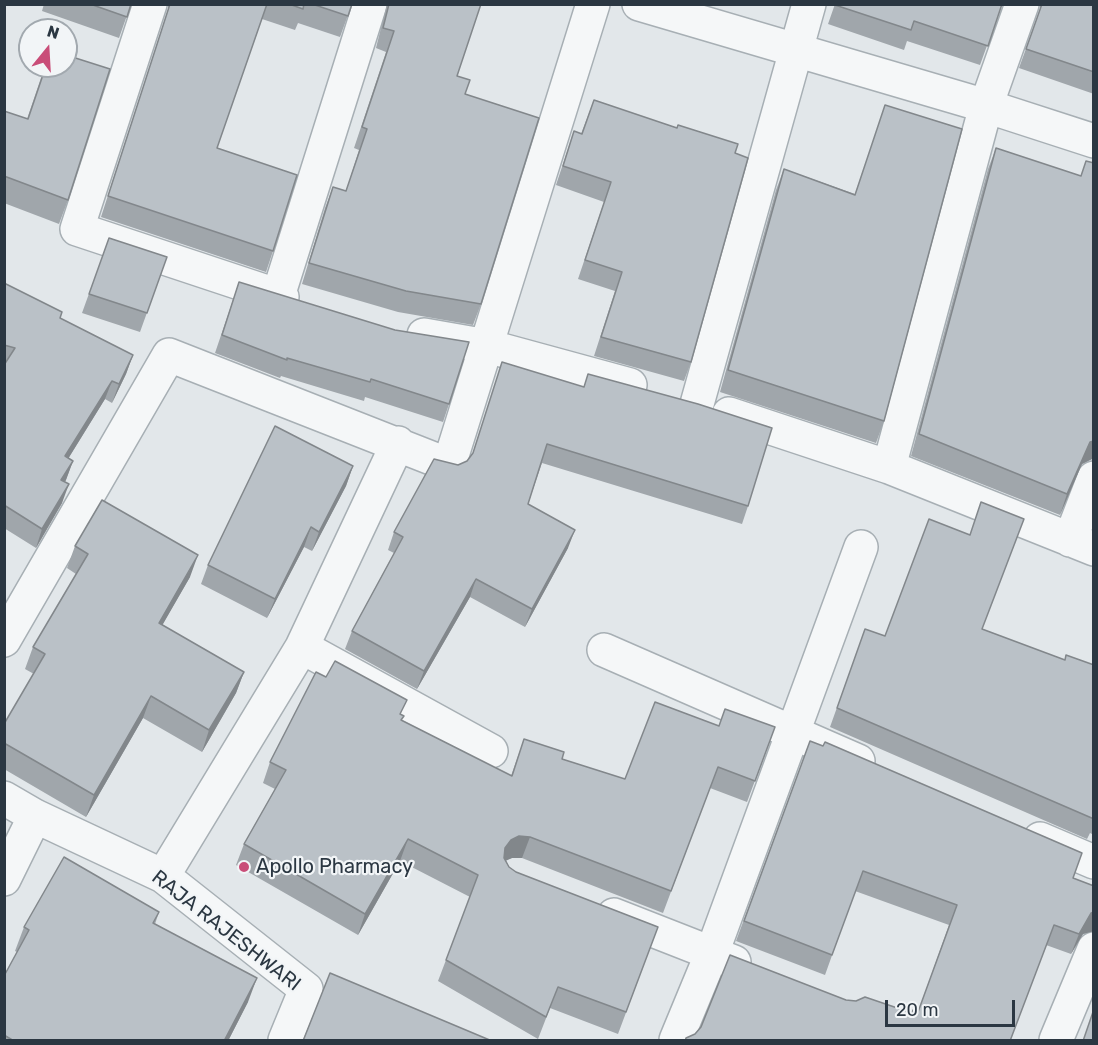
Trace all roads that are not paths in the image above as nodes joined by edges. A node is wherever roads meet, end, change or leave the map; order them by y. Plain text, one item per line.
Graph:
1 (150, 4) edge
2 (370, 4) edge
3 (593, 4) edge
4 (639, 4) edge
5 (809, 4) edge
6 (1022, 4) edge
7 (795, 52) junction
8 (986, 106) junction
9 (1094, 141) edge
10 (394, 330) edge
11 (487, 346) junction
12 (697, 404) junction
13 (398, 443) junction
14 (889, 467) junction
15 (1094, 478) edge
16 (1082, 544) edge
17 (861, 547) dead end
18 (4, 640) edge
19 (302, 647) junction
20 (604, 650) dead end
21 (794, 733) junction
22 (491, 751) dead end
23 (890, 775) edge
24 (4, 798) edge
25 (35, 816) junction
26 (1008, 825) edge
27 (1094, 862) edge
28 (163, 876) junction
29 (4, 879) edge
30 (580, 902) edge
31 (1094, 949) edge
32 (712, 954) junction
33 (768, 974) edge
34 (287, 1040) edge
35 (676, 1041) edge
36 (1056, 1041) edge

1 - 2 street
3 - 11 street
4 - 7 street
5 - 7 street
6 - 8 street
7 - 8 street
7 - 12 street
8 - 9 street
8 - 14 street
10 - 11 street
11 - 12 street
11 - 13 street
12 - 14 street
13 - 18 street
13 - 19 street
14 - 16 street
15 - 16 street
17 - 21 street
19 - 22 street
19 - 28 street
20 - 21 street
21 - 23 street
21 - 32 street
24 - 25 street, RAJA RAJESHWARI
25 - 28 street, RAJA RAJESHWARI
25 - 29 street
26 - 27 street
28 - 34 street, RAJA RAJESHWARI
30 - 32 street
31 - 36 street
32 - 33 street
32 - 35 street

